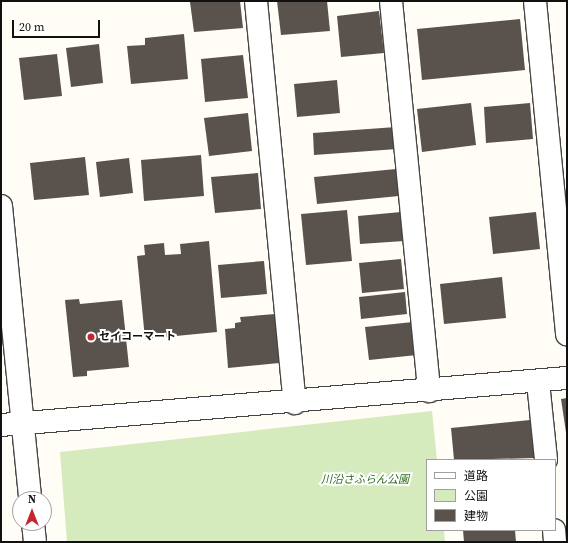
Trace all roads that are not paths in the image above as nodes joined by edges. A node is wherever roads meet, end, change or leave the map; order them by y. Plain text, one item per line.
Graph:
1 (256, 1) edge
2 (391, 1) edge
3 (535, 1) edge
4 (1, 206) edge
5 (567, 334) edge
6 (567, 378) edge
7 (538, 382) junction
8 (430, 391) junction
9 (295, 403) junction
10 (12, 425) edge
11 (546, 459) edge
12 (28, 491) edge
13 (34, 531) edge
14 (554, 531) edge
15 (35, 542) edge
16 (555, 542) edge

1 - 9 street
2 - 8 street
3 - 5 street
4 - 10 street
6 - 7 street
7 - 8 street
7 - 11 street
8 - 9 street
9 - 10 street
10 - 12 street
13 - 15 street
14 - 16 street

